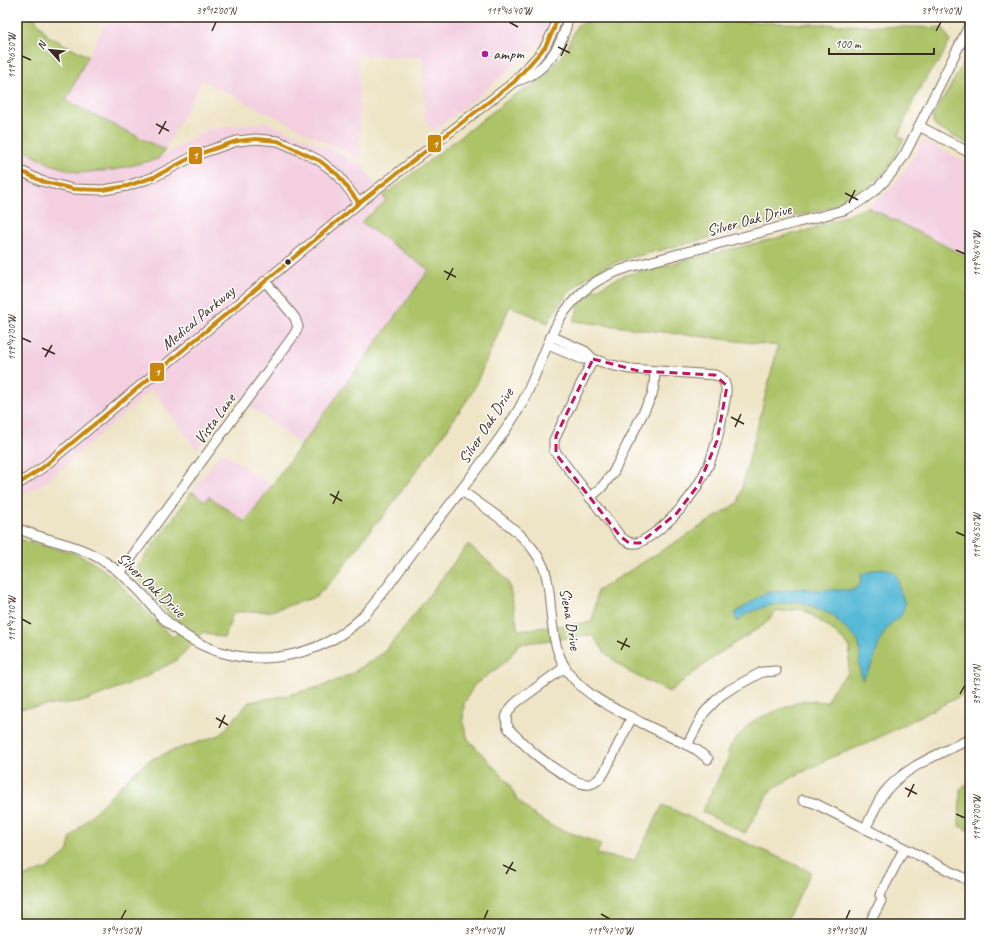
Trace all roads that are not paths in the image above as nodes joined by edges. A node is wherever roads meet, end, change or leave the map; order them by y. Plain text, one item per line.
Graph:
1 (557, 17) edge
2 (568, 17) edge
3 (970, 24) edge
4 (514, 82) junction
5 (919, 126) junction
6 (970, 153) edge
7 (17, 169) edge
8 (359, 203) junction
9 (266, 281) junction
10 (549, 340) junction
11 (593, 359) junction
12 (655, 372) junction
13 (17, 485) edge
14 (461, 490) junction
15 (590, 498) junction
16 (17, 528) edge
17 (120, 574) junction
18 (565, 667) junction
19 (776, 671) dead end
20 (632, 717) junction
21 (970, 739) edge
22 (687, 745) junction
23 (708, 759) dead end
24 (803, 800) dead end
25 (865, 829) junction
26 (904, 849) junction
27 (970, 882) edge
28 (869, 924) edge

1 - 4 street, Medical Parkway
2 - 4 street, Medical Parkway
3 - 5 street, Silver Oak Drive
4 - 8 street, Medical Parkway
5 - 6 street
5 - 10 street, Silver Oak Drive
7 - 8 street
8 - 9 street, Medical Parkway
9 - 13 street, Medical Parkway
9 - 17 street, Vista Lane
10 - 11 street
10 - 14 street, Silver Oak Drive
11 - 12 street
11 - 15 street
12 - 15 street
12 - 15 street
14 - 17 street, Silver Oak Drive
14 - 18 street, Siena Drive
16 - 17 street, Silver Oak Drive
18 - 20 street, Siena Drive
18 - 20 street
19 - 22 street
20 - 22 street, Siena Drive
21 - 25 street
22 - 23 street, Siena Drive
24 - 25 street
25 - 26 street
26 - 27 street
26 - 28 street

